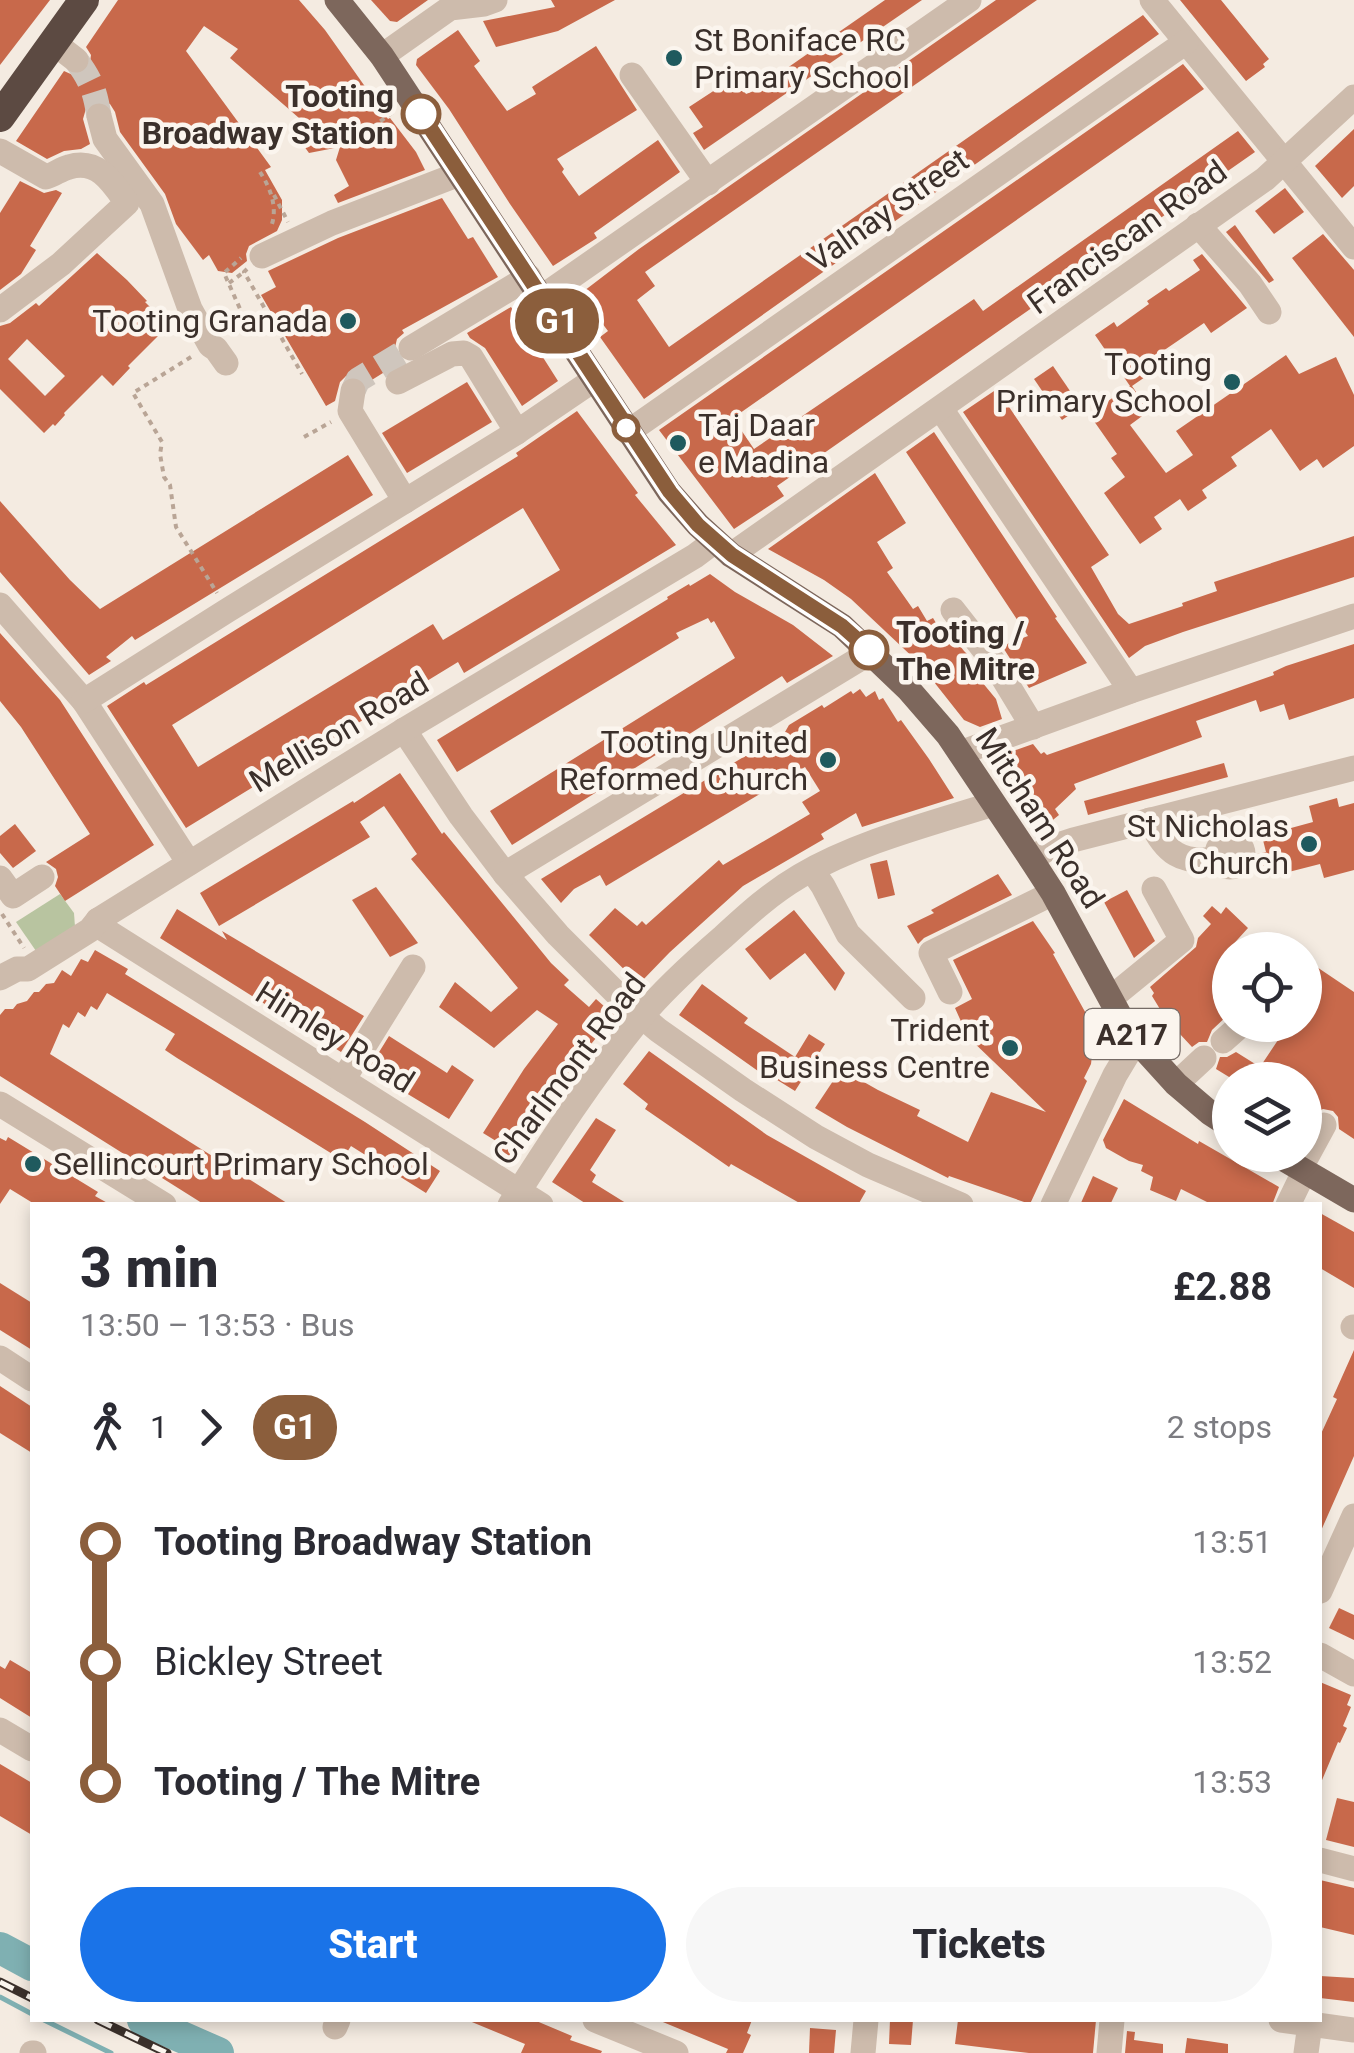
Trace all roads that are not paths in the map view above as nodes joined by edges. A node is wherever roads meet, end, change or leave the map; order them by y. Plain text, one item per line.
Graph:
1 (84, 0) edge
2 (337, 0) edge
3 (495, 0) edge
4 (968, 0) edge
5 (1152, 0) edge
6 (452, 4) edge
7 (1186, 42) junction
8 (382, 56) junction
9 (632, 74) dead end
10 (1354, 96) edge
11 (4, 104) edge
12 (99, 116) tunnel mouth
13 (0, 151) edge
14 (1285, 162) junction
15 (459, 174) junction
16 (708, 184) junction
17 (1198, 225) junction
18 (1354, 247) edge
19 (256, 253) road end
20 (535, 288) junction
21 (0, 310) edge
22 (1269, 312) dead end
23 (411, 348) tunnel mouth
24 (218, 354) road end
25 (595, 379) junction
26 (398, 382) dead end
27 (351, 401) road end
28 (940, 409) junction
29 (517, 432) junction
30 (628, 432) junction
31 (405, 501) junction
32 (723, 548) junction
33 (0, 605) edge
34 (953, 610) dead end
35 (1354, 616) edge
36 (871, 652) junction
37 (1131, 691) junction
38 (84, 702) junction
39 (1033, 727) junction
40 (404, 730) junction
41 (960, 753) junction
42 (1354, 768) edge
43 (994, 804) junction
44 (1150, 820) junction
45 (1031, 858) junction
46 (1217, 858) dead end
47 (188, 863) junction
48 (812, 870) junction
49 (505, 874) junction
50 (42, 877) dead end
51 (0, 878) edge
52 (1154, 889) dead end
53 (1053, 893) junction
54 (98, 920) junction
55 (413, 966) dead end
56 (15, 971) edge
57 (950, 992) dead end
58 (913, 998) dead end
59 (1111, 998) junction
60 (642, 1016) junction
61 (1136, 1040) junction
62 (1222, 1042) edge
63 (344, 1080) junction
64 (1176, 1084) junction
65 (0, 1104) edge
66 (1212, 1114) edge
67 (1301, 1172) edge
68 (1305, 1172) edge
69 (514, 1198) edge
70 (1354, 1200) edge
71 (159, 1202) edge
72 (953, 1202) edge
73 (1054, 1202) edge
74 (1289, 1202) edge
75 (0, 1358) edge
76 (30, 1378) edge
77 (1354, 1516) edge
78 (1322, 1587) edge
79 (1322, 1656) edge
80 (1354, 1674) edge
81 (0, 1730) edge
82 (30, 1748) edge
83 (1322, 1860) edge
84 (1354, 1868) edge
85 (601, 2022) edge
86 (866, 2022) edge
87 (1112, 2022) edge
88 (1296, 2022) edge
89 (1310, 2024) junction
90 (1354, 2030) edge
91 (676, 2053) edge
92 (863, 2053) edge
93 (1109, 2053) edge
94 (1306, 2053) edge

1 - 11 highway
2 - 8 main road, Mitcham Road / A217
3 - 6 street
4 - 16 street
5 - 7 street
6 - 8 street
7 - 14 street
7 - 30 street, Valnay Street
8 - 15 main road, Mitcham Road / A217
9 - 16 street
10 - 14 street, Franciscan Road
12 - 24 street
13 - 21 street
14 - 17 street, Franciscan Road
14 - 18 street
15 - 19 street
15 - 20 main road, Mitcham Road / A217
16 - 20 street
17 - 22 street
17 - 28 street, Franciscan Road
20 - 23 street
20 - 25 main road, Mitcham Road / A217
25 - 29 street
25 - 30 main road, Mitcham Road / A217
26 - 29 street
27 - 31 street
28 - 32 street, Franciscan Road
28 - 37 street
29 - 31 street
30 - 32 main road, Mitcham Road / A217
31 - 38 street
32 - 36 main road, Mitcham Road / A217
32 - 40 street, Mellison Road
33 - 38 street
34 - 39 street
35 - 37 street
36 - 41 main road, Mitcham Road / A217
36 - 49 street
37 - 39 street
38 - 47 street
39 - 41 street
40 - 47 street, Mellison Road
40 - 49 street
41 - 43 main road, Mitcham Road / A217
42 - 44 street
43 - 45 main road, Mitcham Road / A217
43 - 48 street, Charlmont Road
44 - 45 street
44 - 46 street
45 - 53 main road, Mitcham Road / A217
47 - 54 street, Mellison Road
48 - 58 street
48 - 60 street, Charlmont Road
49 - 60 street
50 - 51 street
52 - 59 street
53 - 57 street
53 - 59 main road, Mitcham Road / A217
54 - 56 street, Mellison Road
54 - 63 street, Himley Road
55 - 63 street
59 - 61 main road, Mitcham Road / A217
60 - 69 street, Charlmont Road
60 - 72 street
61 - 64 main road, Mitcham Road / A217
61 - 73 street
62 - 64 street
63 - 69 street, Himley Road
64 - 66 main road, Mitcham Road / A217
65 - 71 street
67 - 74 street
68 - 70 main road
75 - 76 street
77 - 78 street
79 - 80 street
81 - 82 street
83 - 84 street
85 - 91 street
86 - 92 street
87 - 93 street
88 - 89 street
89 - 90 street
89 - 94 street

